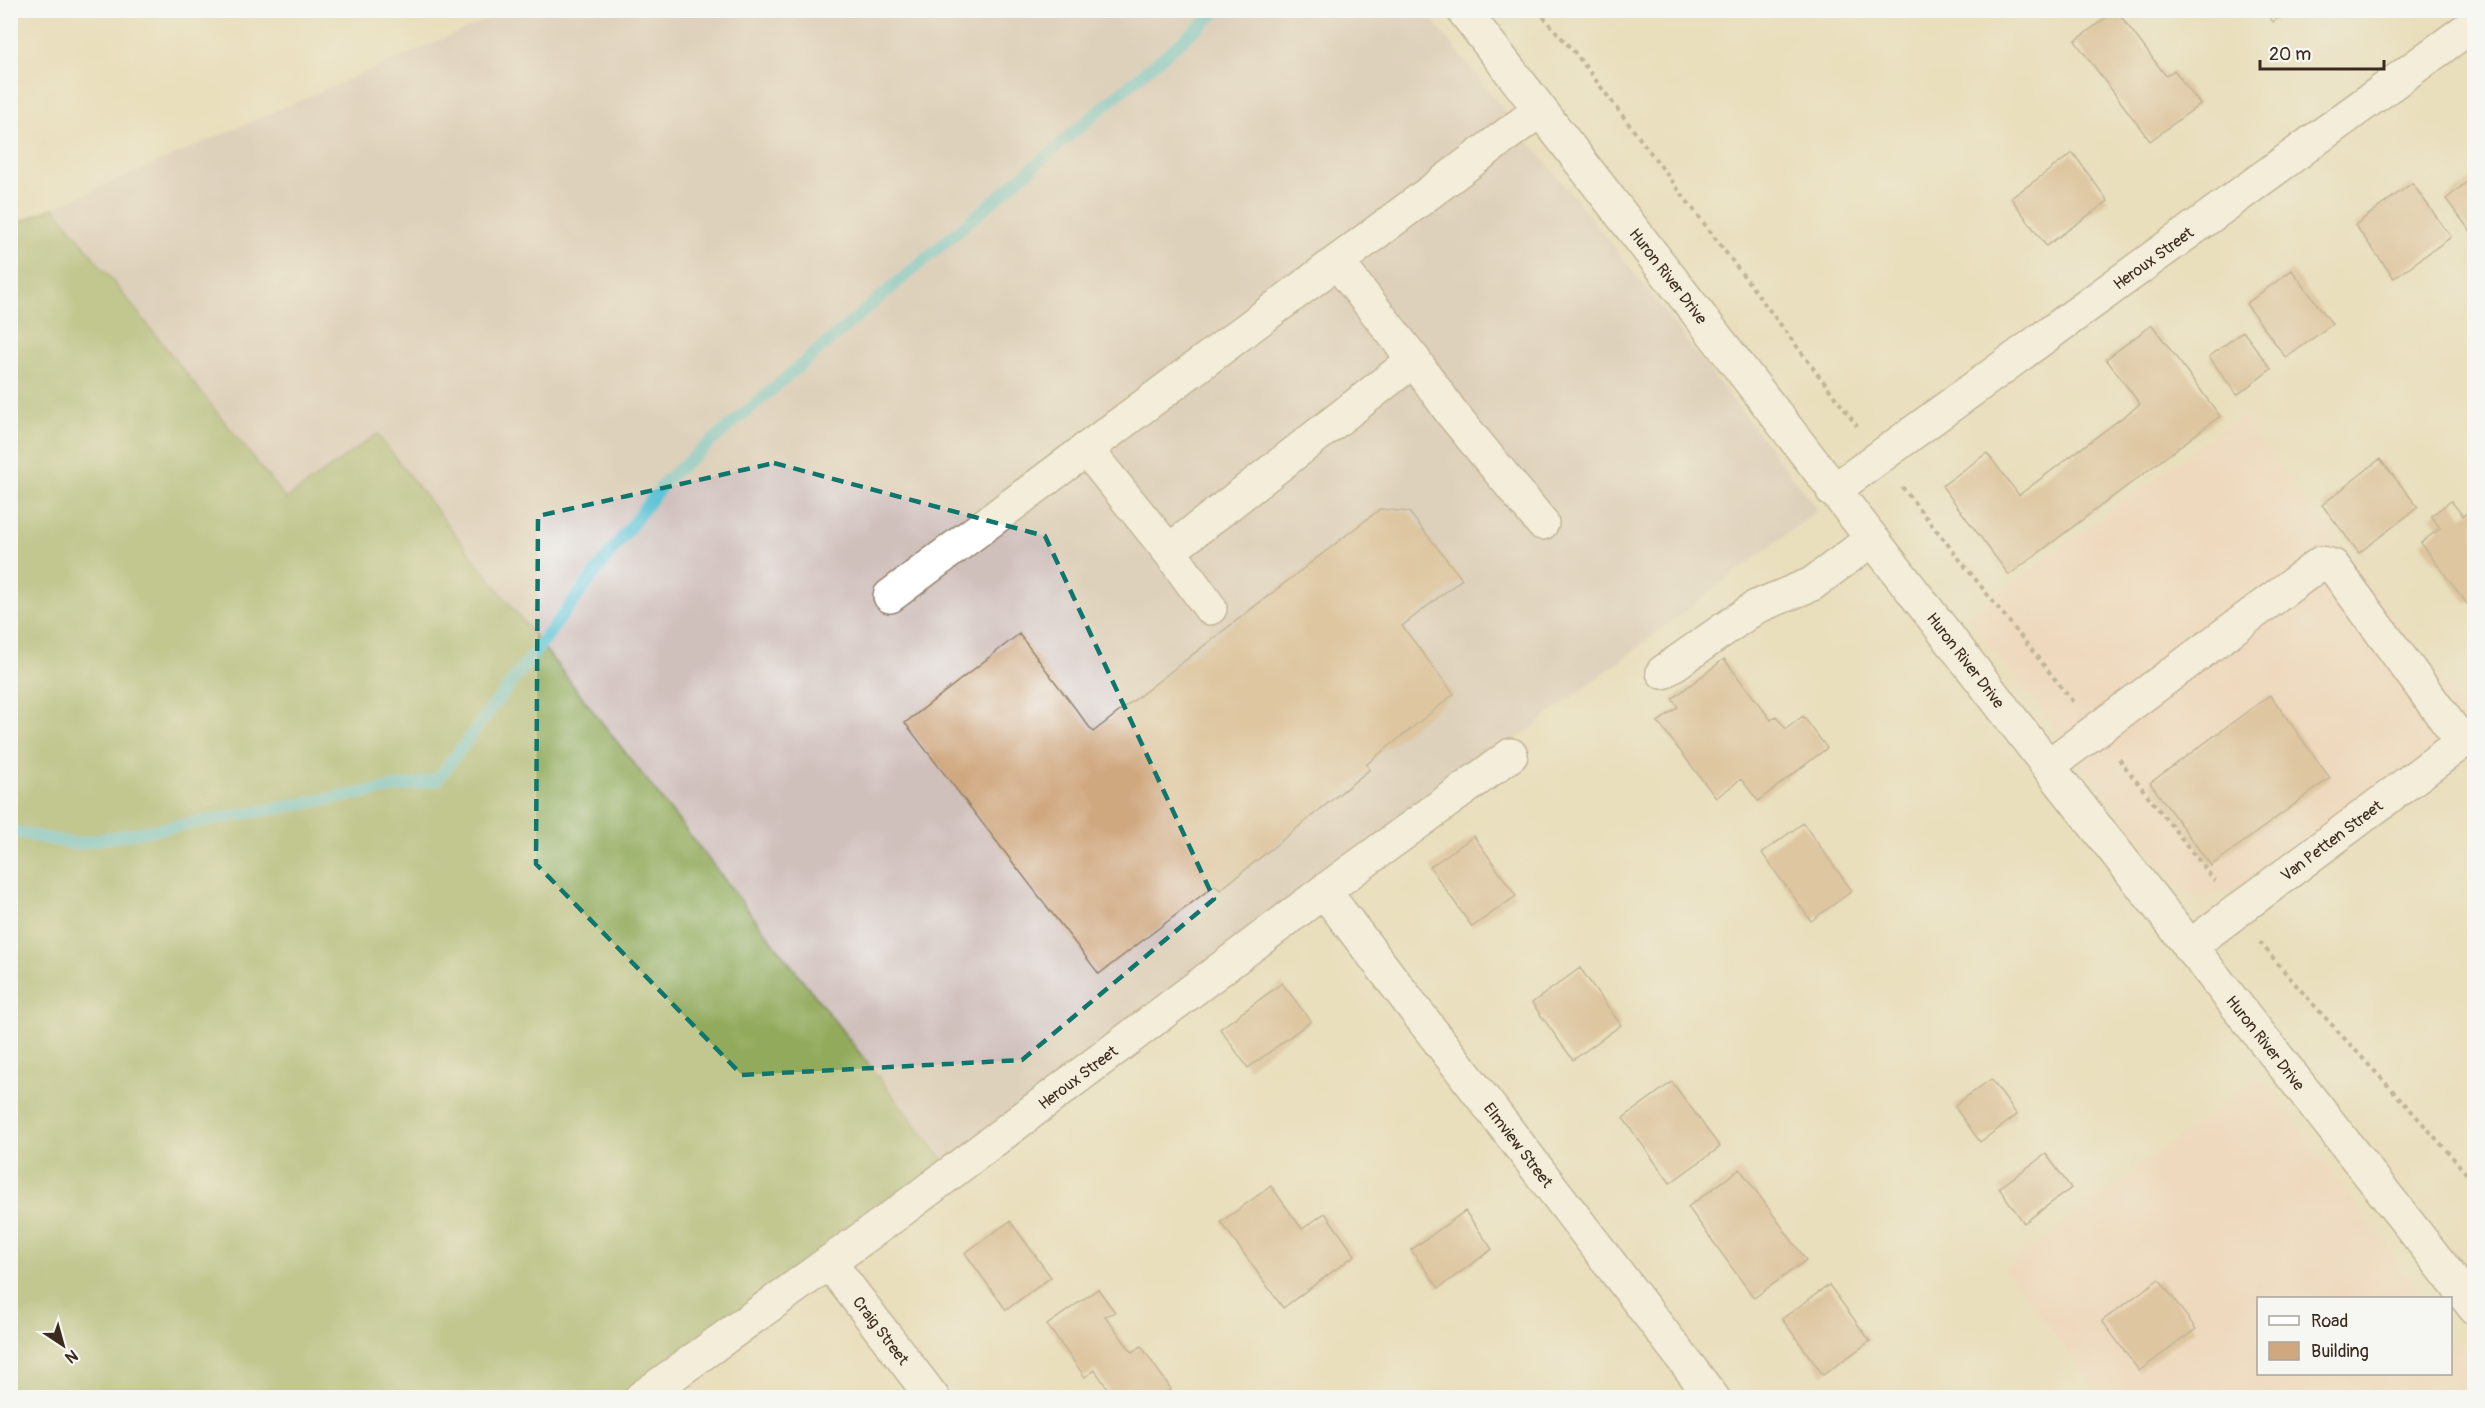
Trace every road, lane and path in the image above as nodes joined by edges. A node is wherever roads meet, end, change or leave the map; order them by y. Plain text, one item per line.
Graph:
1 (1463, 10) edge
2 (1537, 10) edge
3 (2475, 24) edge
4 (1539, 110) junction
5 (1336, 262) junction
6 (1414, 360) junction
7 (1086, 449) junction
8 (1880, 457) junction
9 (1833, 491) junction
10 (1542, 523) dead end
11 (1871, 540) junction
12 (1169, 551) junction
13 (890, 596) dead end
14 (1210, 608) dead end
15 (1663, 672) dead end
16 (2096, 731) junction
17 (2468, 738) edge
18 (1511, 755) dead end
19 (2048, 766) junction
20 (1324, 891) junction
21 (2237, 912) junction
22 (2190, 947) junction
23 (2475, 1183) edge
24 (829, 1262) junction
25 (2475, 1306) edge
26 (641, 1398) edge
27 (933, 1398) edge
28 (1713, 1398) edge

1 - 4 street, Huron River Drive
2 - 8 path
3 - 8 street, Heroux Street
4 - 5 street
4 - 9 street, Huron River Drive
5 - 6 street
5 - 7 street
6 - 10 street
6 - 12 street
7 - 12 street
7 - 13 street
8 - 9 street, Heroux Street
8 - 16 path
9 - 11 street, Huron River Drive
11 - 15 street
11 - 19 street, Huron River Drive
12 - 14 street
16 - 17 street
16 - 19 street
16 - 21 path
17 - 21 street, Van Petten Street
18 - 20 street, Heroux Street
19 - 22 street, Huron River Drive
20 - 24 street, Heroux Street
20 - 28 street, Elmview Street
21 - 22 street, Van Petten Street
21 - 23 path
22 - 25 street, Huron River Drive
24 - 26 street, Heroux Street
24 - 27 street, Craig Street

